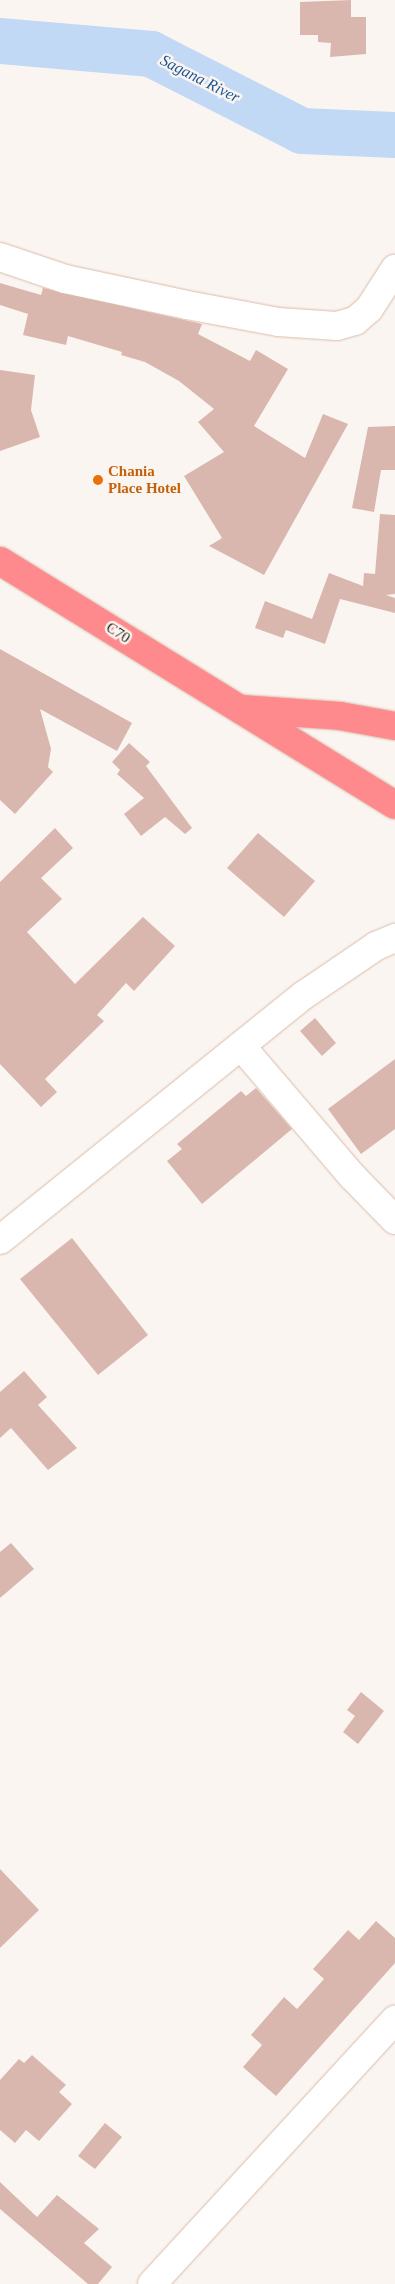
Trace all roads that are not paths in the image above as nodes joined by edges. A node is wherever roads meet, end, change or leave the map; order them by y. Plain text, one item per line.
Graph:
1 (0, 257) edge
2 (395, 269) edge
3 (0, 561) edge
4 (234, 708) junction
5 (395, 726) edge
6 (395, 805) edge
7 (395, 938) edge
8 (240, 1046) junction
9 (395, 1220) edge
10 (0, 1240) edge
11 (395, 2020) edge
12 (152, 2284) edge

1 - 2 street
3 - 4 highway, C70
4 - 5 highway
4 - 6 highway, C70
7 - 8 street
8 - 9 street
8 - 10 street
11 - 12 street

